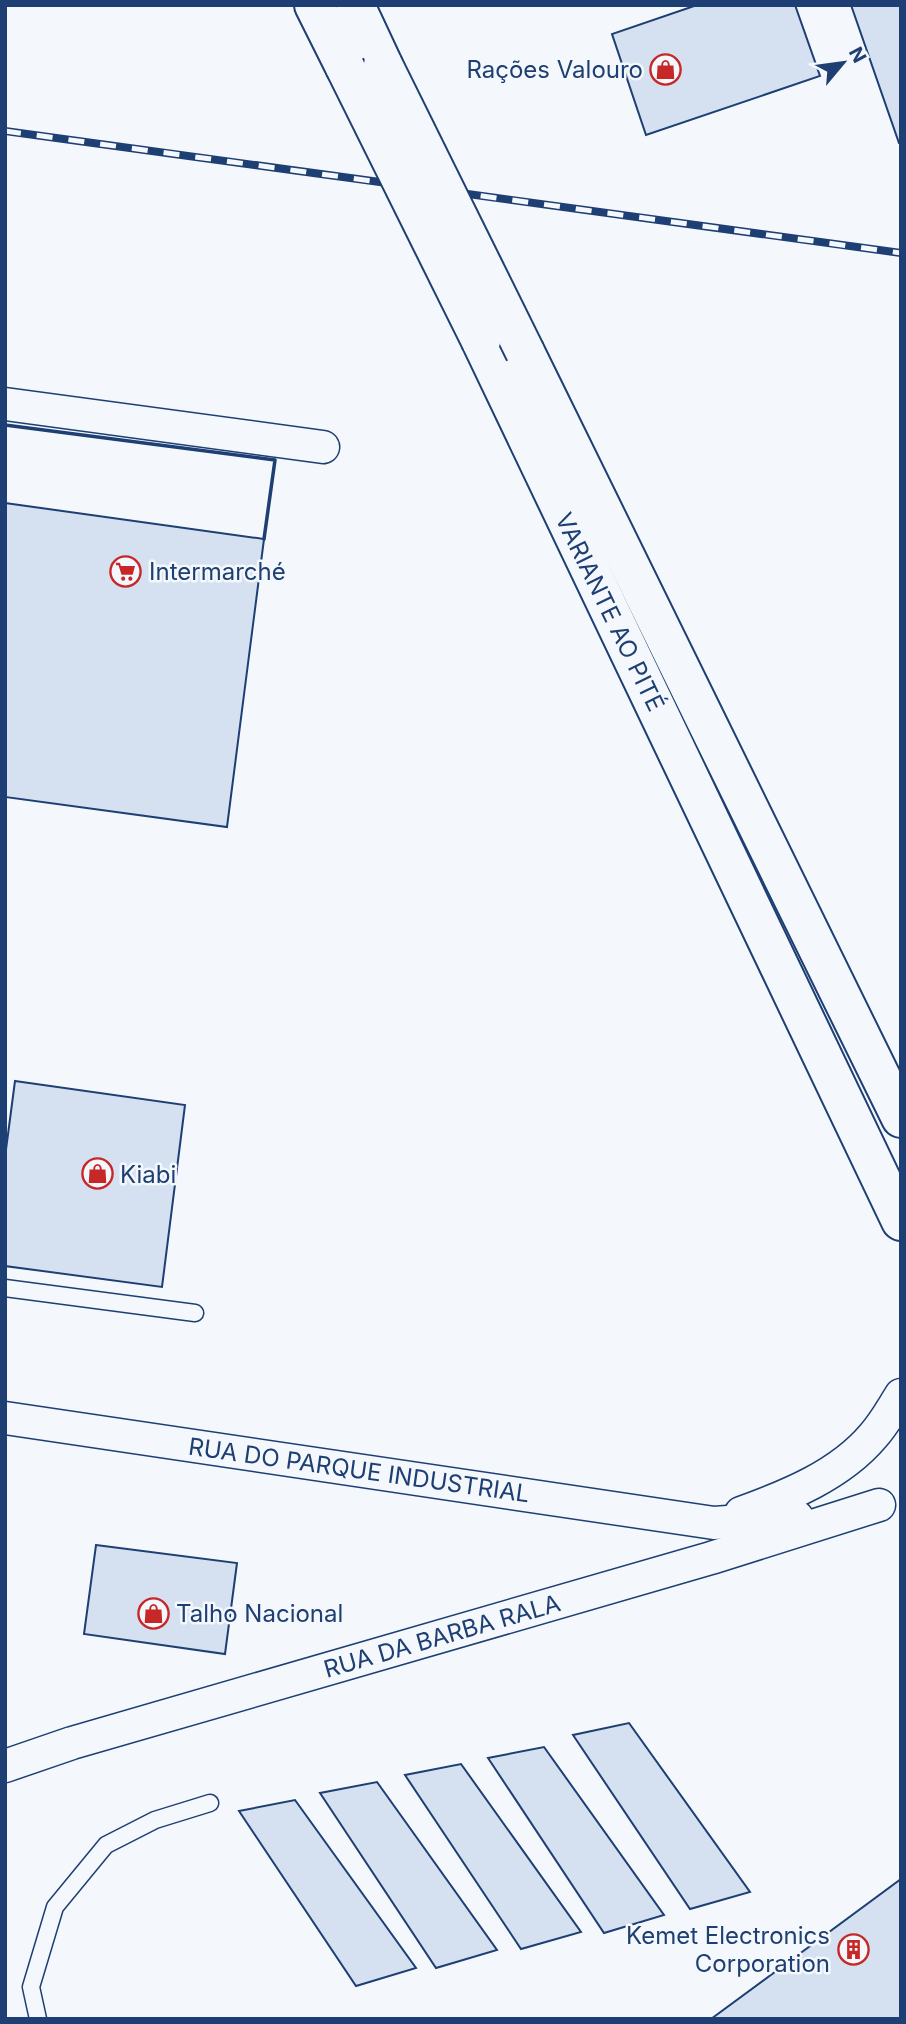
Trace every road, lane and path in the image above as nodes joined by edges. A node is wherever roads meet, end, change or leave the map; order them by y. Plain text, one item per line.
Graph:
1 (314, 5) edge
2 (355, 5) edge
3 (5, 404) edge
4 (323, 447) dead end
5 (901, 1118) edge
6 (901, 1221) edge
7 (5, 1288) edge
8 (195, 1313) dead end
9 (901, 1395) edge
10 (5, 1418) edge
11 (890, 1503) edge
12 (714, 1523) junction
13 (5, 1766) edge
14 (211, 1802) dead end
15 (38, 2019) edge

1 - 6 main road, VARIANTE AO PITÉ, bridge
2 - 5 main road, VARIANTE AO PITÉ, bridge
3 - 4 street
7 - 8 lane
9 - 12 street
10 - 12 street, RUA DO PARQUE INDUSTRIAL
11 - 12 street, RUA DA BARBA RALA
11 - 13 street, RUA DA BARBA RALA
14 - 15 lane

